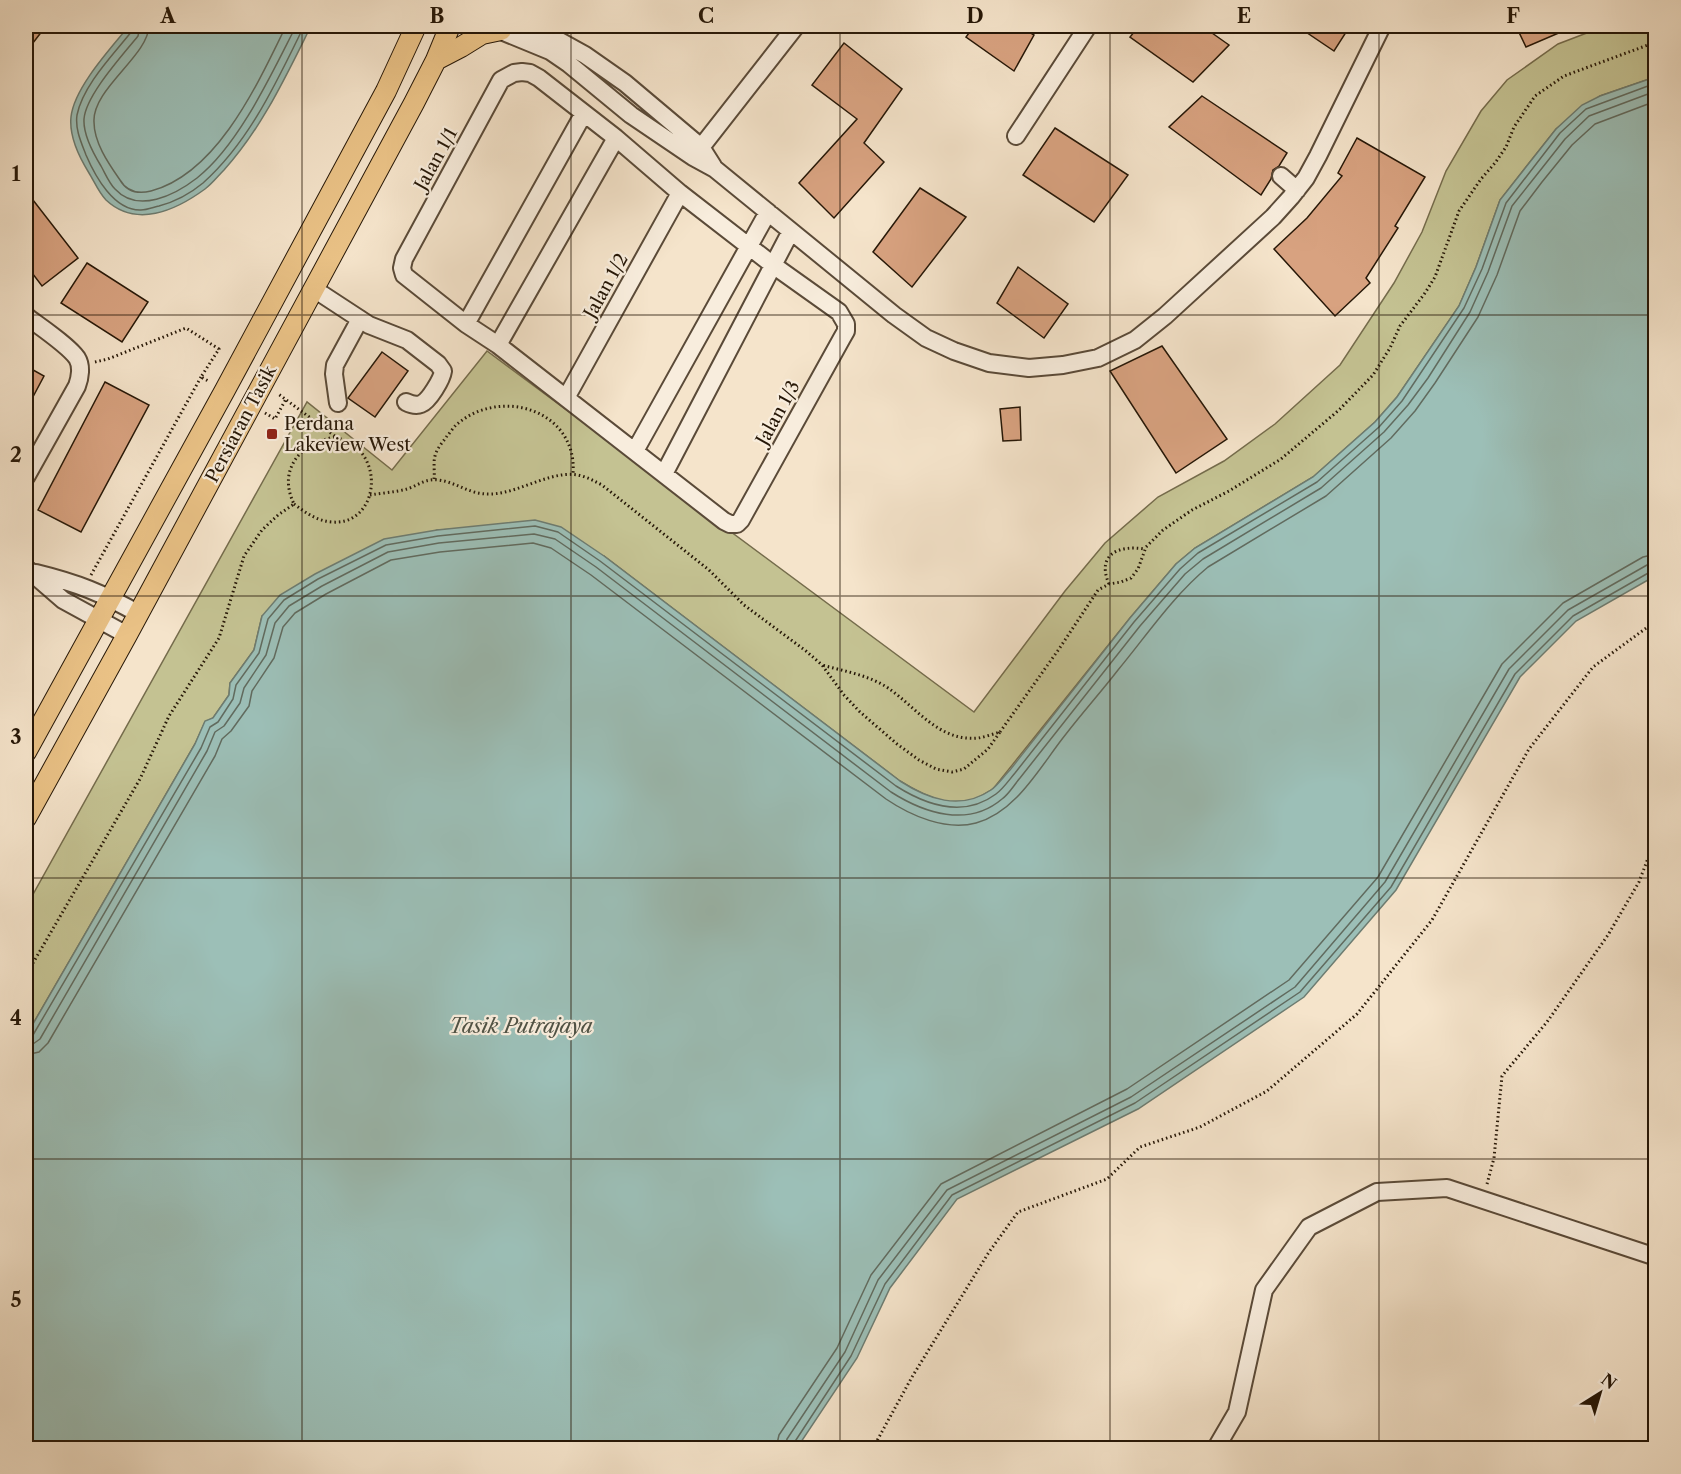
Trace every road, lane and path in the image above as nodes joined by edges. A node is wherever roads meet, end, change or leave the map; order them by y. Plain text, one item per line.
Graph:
1 (416, 26) edge
2 (450, 26) edge
3 (523, 26) edge
4 (796, 26) edge
5 (1088, 26) edge
6 (1382, 26) edge
7 (495, 28) edge
8 (1656, 42) edge
9 (553, 45) junction
10 (435, 60) junction
11 (584, 113) junction
12 (667, 118) junction
13 (655, 132) junction
14 (1016, 136) dead end
15 (616, 138) junction
16 (697, 152) junction
17 (1281, 176) dead end
18 (1297, 190) junction
19 (680, 193) junction
20 (768, 212) junction
21 (791, 231) junction
22 (748, 245) junction
23 (773, 265) junction
24 (314, 289) junction
25 (26, 316) edge
26 (360, 319) junction
27 (466, 324) junction
28 (498, 345) junction
29 (80, 366) junction
30 (201, 377) junction
31 (262, 384) junction
32 (225, 390) junction
33 (566, 398) junction
34 (286, 399) junction
35 (406, 402) dead end
36 (338, 403) dead end
37 (251, 404) junction
38 (336, 437) junction
39 (635, 451) junction
40 (573, 474) junction
41 (664, 474) junction
42 (26, 477) edge
43 (434, 479) junction
44 (370, 495) junction
45 (294, 504) junction
46 (1145, 549) junction
47 (29, 570) edge
48 (1109, 584) junction
49 (84, 587) junction
50 (111, 598) junction
51 (139, 614) junction
52 (99, 619) junction
53 (1656, 623) edge
54 (127, 635) junction
55 (822, 665) junction
56 (1000, 732) junction
57 (26, 752) edge
58 (26, 818) edge
59 (1656, 837) edge
60 (26, 975) edge
61 (1482, 1200) junction
62 (1656, 1257) edge
63 (873, 1449) edge
64 (1216, 1449) edge

1 - 32 main road, Persiaran Tasik
2 - 10 main road, Persiaran Tasik
3 - 9 street
4 - 16 street
5 - 14 street
6 - 18 street
7 - 9 street
7 - 10 main road
8 - 46 path
9 - 12 street
9 - 13 street
10 - 24 main road, Persiaran Tasik
11 - 15 street
11 - 27 street
11 - 27 street, Jalan 1/1
12 - 13 street
12 - 16 street
13 - 16 street
15 - 19 street
15 - 28 street
16 - 20 street
17 - 18 street
18 - 21 street
19 - 22 street
19 - 33 street, Jalan 1/2
20 - 21 street
20 - 22 street
21 - 23 street
22 - 23 street
22 - 39 street
23 - 41 street
23 - 41 street, Jalan 1/3
24 - 26 street
24 - 31 main road, Persiaran Tasik
25 - 29 street
26 - 35 street
26 - 36 street
27 - 28 street
28 - 33 street
29 - 30 path
29 - 42 street
30 - 32 path
30 - 49 path
31 - 34 path
31 - 37 main road, Persiaran Tasik
32 - 50 main road, Persiaran Tasik
33 - 39 street
34 - 37 path
34 - 38 path
37 - 51 main road, Persiaran Tasik
38 - 44 path
38 - 45 path
39 - 41 street
40 - 43 path
40 - 43 path
40 - 55 path
43 - 44 path
44 - 45 path
45 - 60 path
46 - 48 path
46 - 48 path
47 - 49 street
47 - 52 street
48 - 56 path
49 - 50 street
50 - 51 street
50 - 52 main road, Persiaran Tasik
51 - 54 main road, Persiaran Tasik
52 - 54 street
52 - 57 main road, Persiaran Tasik
53 - 63 path
54 - 58 main road, Persiaran Tasik
55 - 56 path
55 - 56 path
59 - 61 path
61 - 62 street
61 - 64 street

